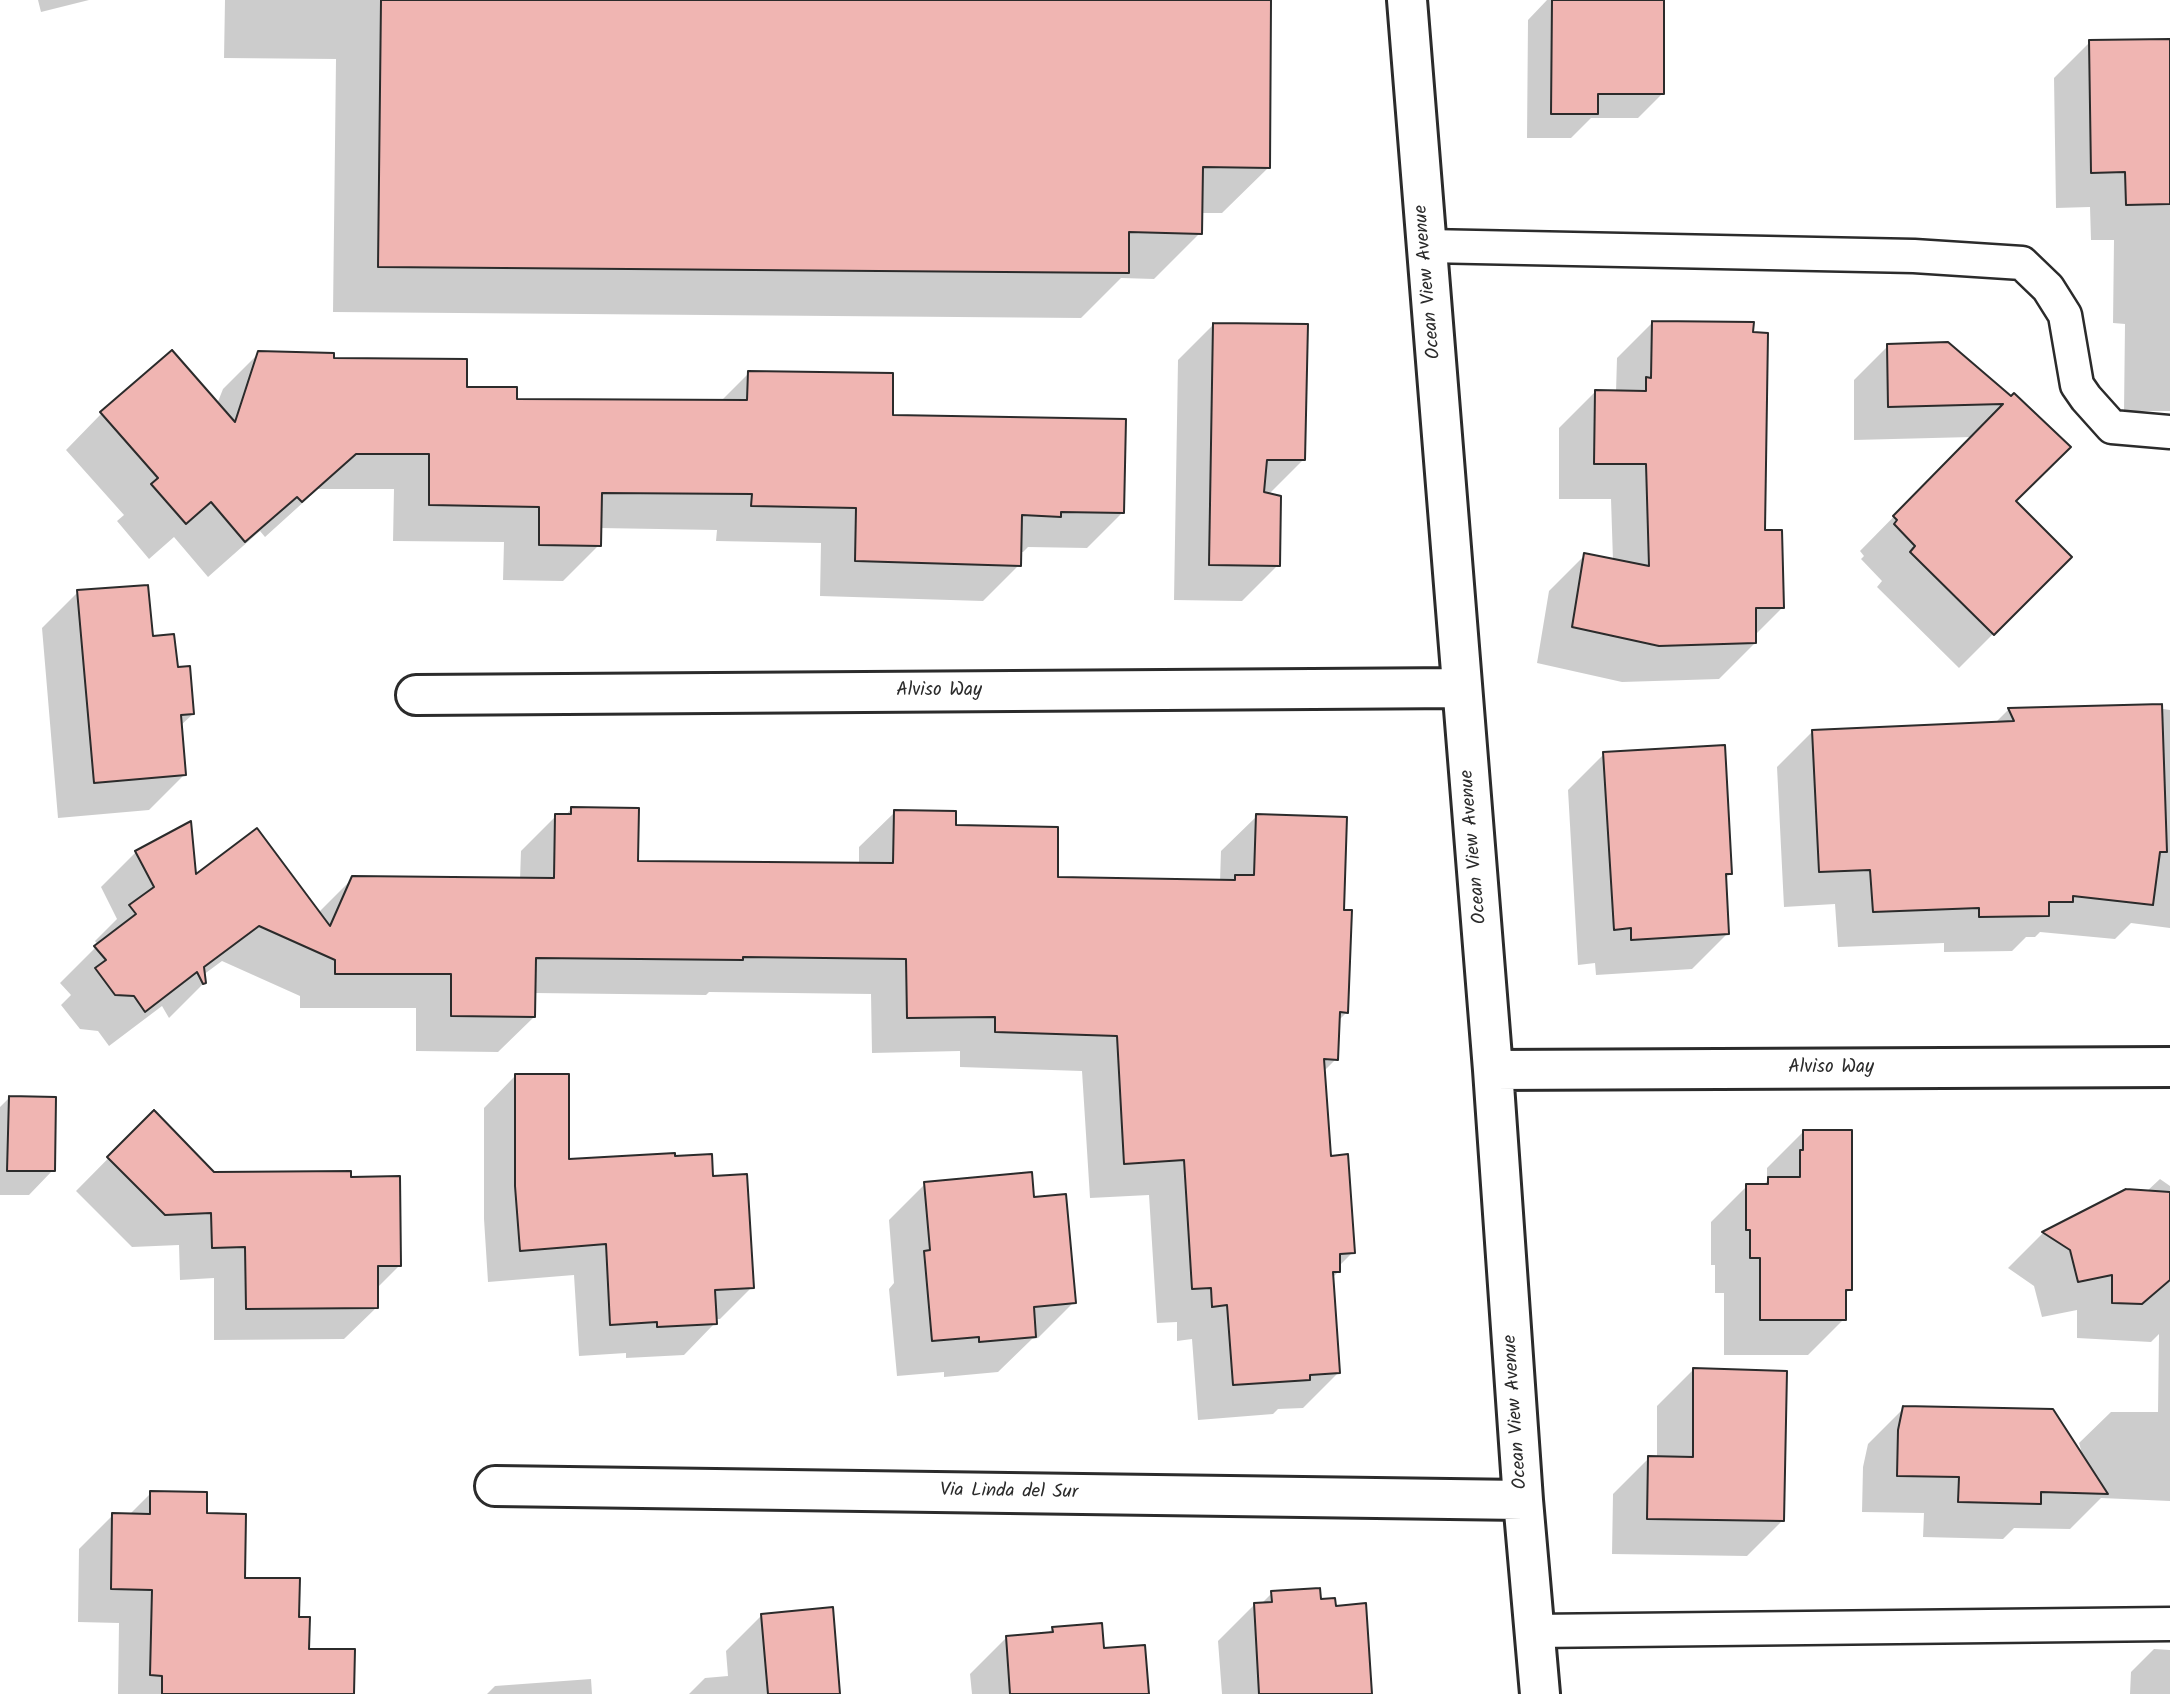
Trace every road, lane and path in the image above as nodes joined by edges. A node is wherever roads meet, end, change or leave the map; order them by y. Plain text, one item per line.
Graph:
1 (1407, 0) edge
2 (1427, 246) junction
3 (2170, 432) edge
4 (1462, 688) junction
5 (416, 695) dead end
6 (2170, 1067) edge
7 (1493, 1070) junction
8 (495, 1486) dead end
9 (1523, 1500) junction
10 (2170, 1623) edge
11 (1534, 1632) junction
12 (1540, 1694) edge

1 - 2 street, Ocean View Avenue
2 - 3 lane
2 - 4 street, Ocean View Avenue
4 - 5 street, Alviso Way
4 - 7 street, Ocean View Avenue
6 - 7 street, Alviso Way
7 - 9 street, Ocean View Avenue
8 - 9 street, Via Linda del Sur
9 - 11 street, Ocean View Avenue
10 - 11 lane
11 - 12 street, Ocean View Avenue

